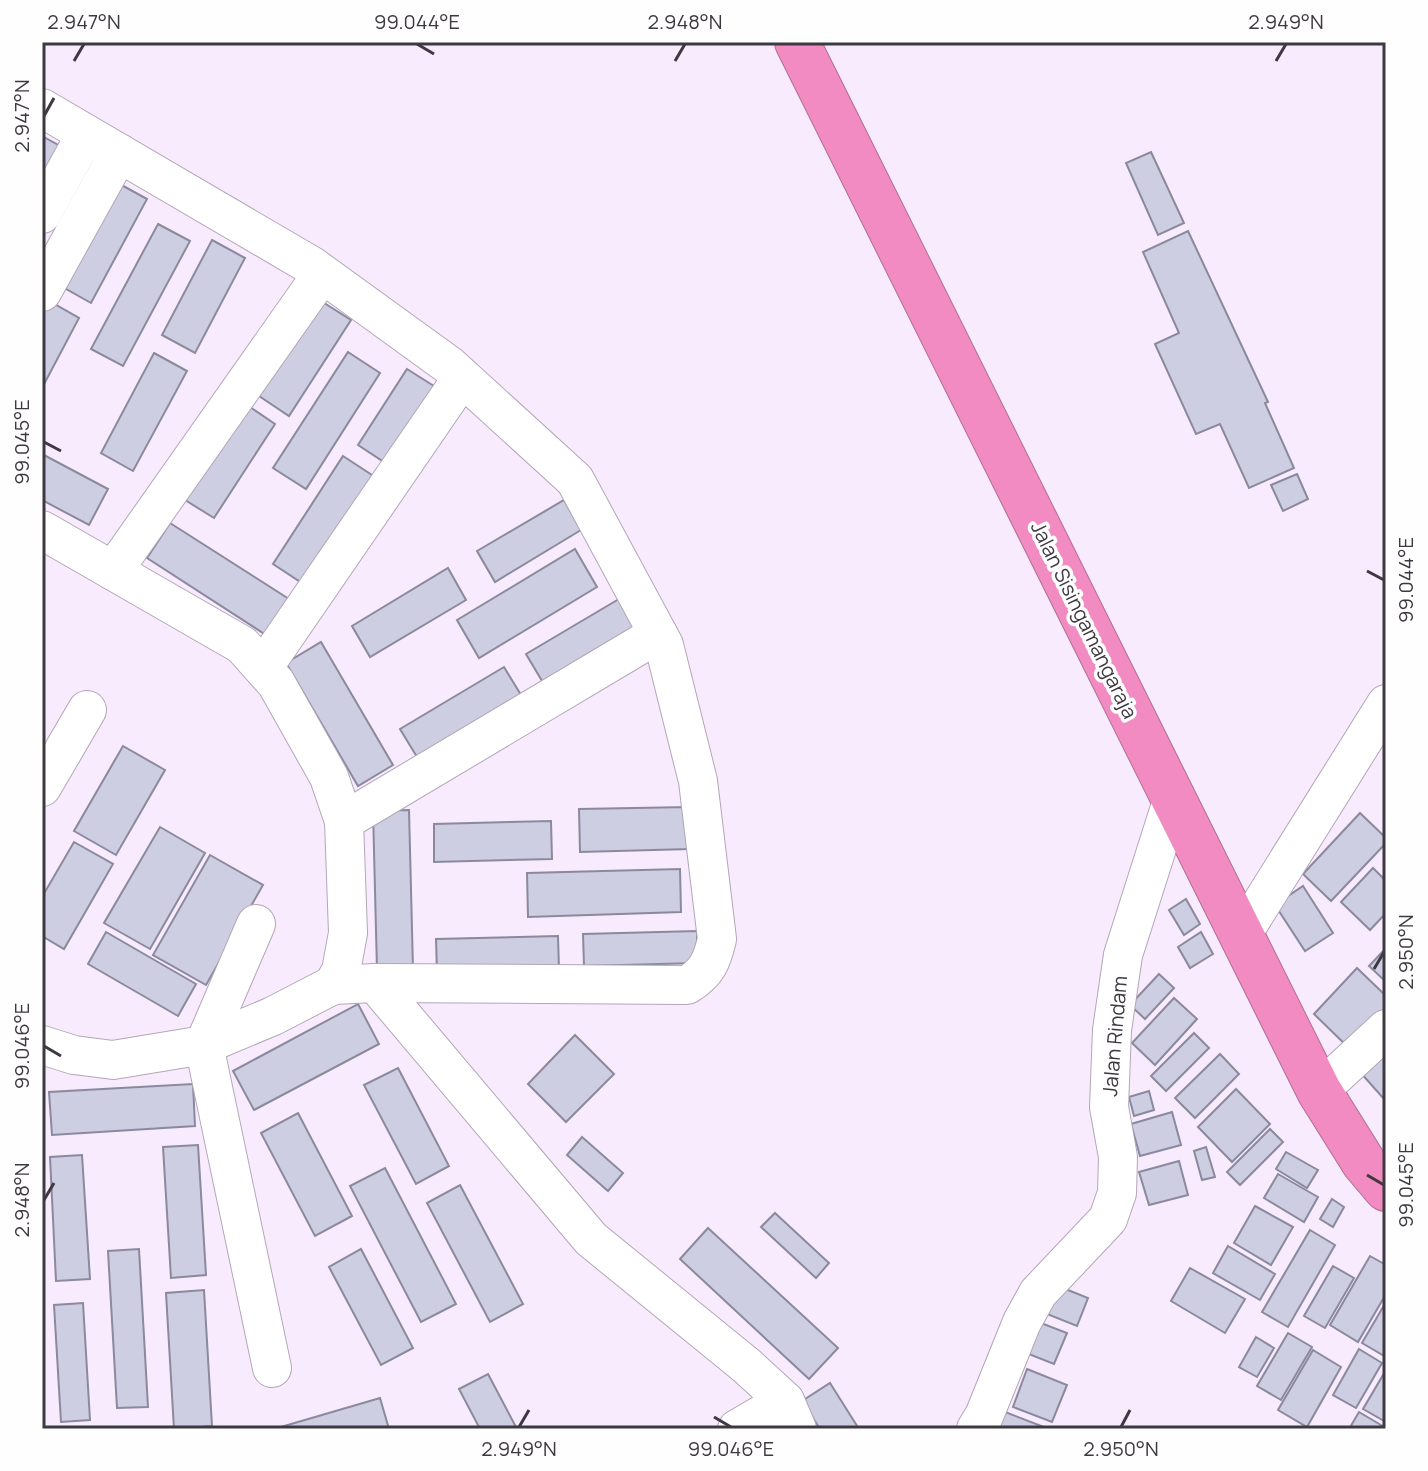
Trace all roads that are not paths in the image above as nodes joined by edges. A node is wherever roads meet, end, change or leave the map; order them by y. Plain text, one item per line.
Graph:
1 (797, 42) edge
2 (42, 108) edge
3 (86, 134) junction
4 (119, 153) junction
5 (42, 214) edge
6 (322, 274) junction
7 (42, 292) edge
8 (462, 378) junction
9 (42, 530) edge
10 (113, 571) junction
11 (658, 634) junction
12 (263, 668) junction
13 (1386, 704) edge
14 (87, 710) dead end
15 (42, 787) edge
16 (1173, 798) junction
17 (344, 821) junction
18 (256, 924) dead end
19 (1241, 936) junction
20 (375, 983) junction
21 (333, 985) junction
22 (1386, 1029) edge
23 (42, 1045) edge
24 (204, 1045) junction
25 (1319, 1091) junction
26 (1386, 1189) edge
27 (272, 1368) dead end
28 (791, 1415) edge
29 (737, 1429) edge
30 (976, 1429) edge

1 - 16 highway, Jalan Sisingamangaraja
2 - 3 street
3 - 4 street
3 - 5 street
4 - 6 street
4 - 7 street
6 - 8 street
6 - 10 street
8 - 11 street
8 - 12 street
9 - 10 street
10 - 12 street
11 - 17 street
11 - 20 street
12 - 17 street
13 - 19 street
14 - 15 street
16 - 19 highway, Jalan Sisingamangaraja
16 - 30 street, Jalan Rindam
17 - 21 street
18 - 24 street
19 - 25 highway, Jalan Sisingamangaraja
20 - 21 street
20 - 28 street
21 - 24 street
22 - 25 street
23 - 24 street
24 - 27 street
25 - 26 highway, Jalan Sisingamangaraja
28 - 29 street

